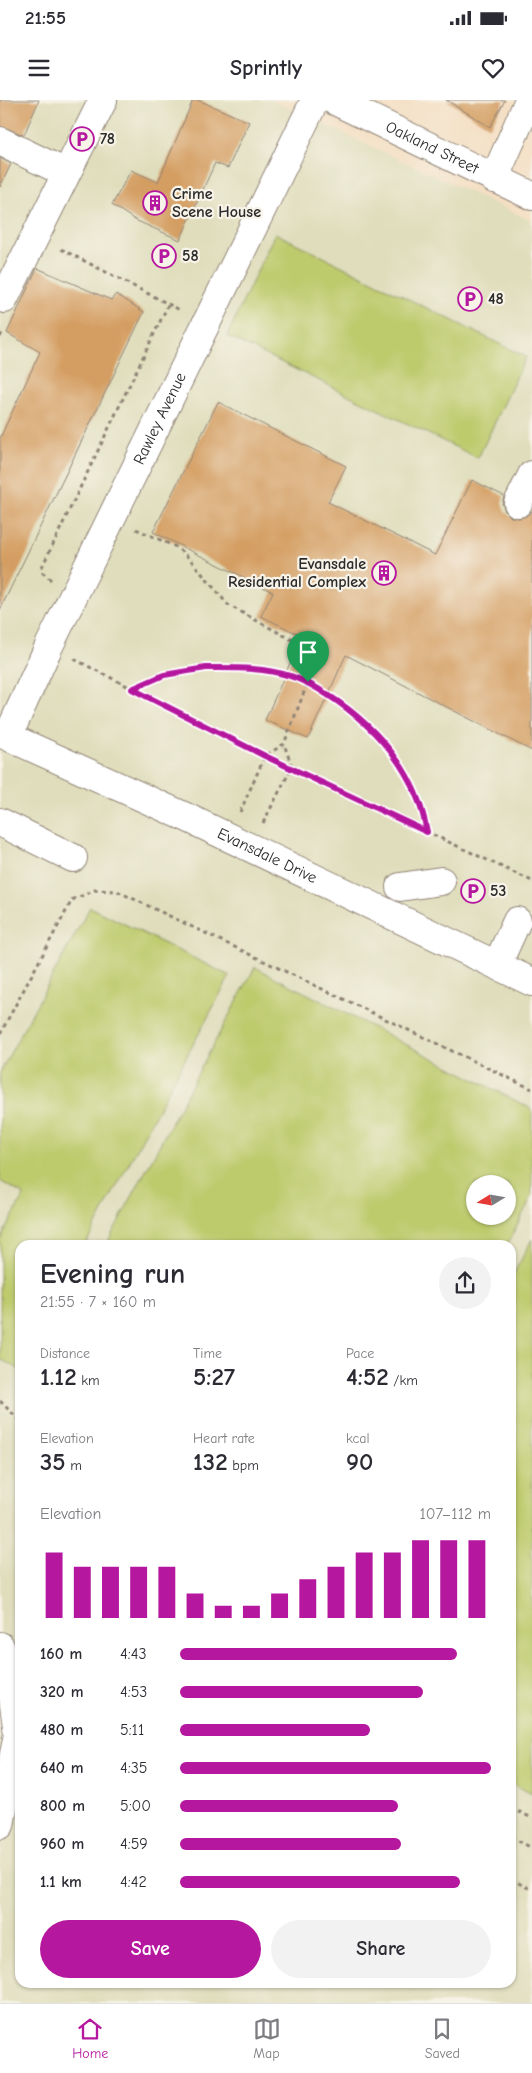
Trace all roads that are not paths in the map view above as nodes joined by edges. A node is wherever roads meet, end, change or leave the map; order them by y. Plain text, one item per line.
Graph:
1 (103, 100) edge
2 (315, 100) edge
3 (333, 100) edge
4 (529, 100) edge
5 (0, 141) edge
6 (66, 173) junction
7 (494, 179) junction
8 (532, 196) edge
9 (0, 296) edge
10 (532, 474) edge
11 (518, 503) dead end
12 (4, 734) edge
13 (0, 822) edge
14 (73, 858) dead end
15 (441, 881) dead end
16 (400, 887) dead end
17 (517, 921) dead end
18 (497, 965) junction
19 (532, 982) edge
20 (0, 1646) edge
21 (15, 1712) edge
22 (15, 1749) edge
23 (0, 1825) edge

1 - 6 street
2 - 12 street, Rawley Avenue
3 - 7 street, Oakland Street
4 - 7 street
5 - 6 street
6 - 9 street
7 - 8 street, Oakland Street
10 - 11 street
12 - 18 street, Evansdale Drive
13 - 14 street
15 - 16 street
17 - 18 street
18 - 19 street, Evansdale Drive
20 - 21 street
22 - 23 street

